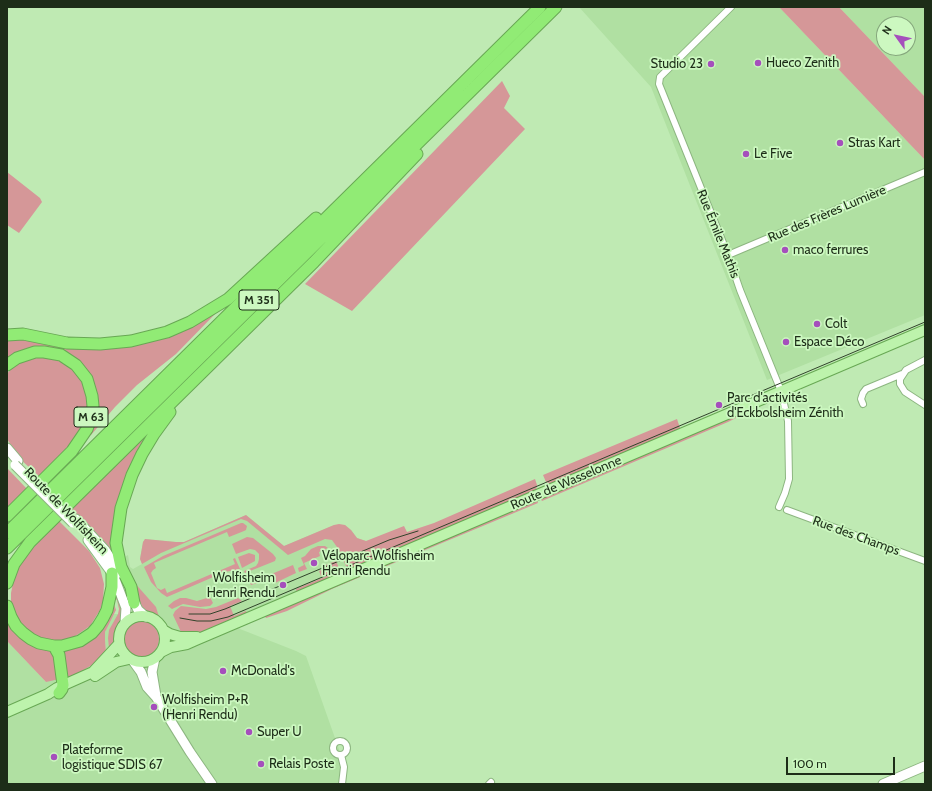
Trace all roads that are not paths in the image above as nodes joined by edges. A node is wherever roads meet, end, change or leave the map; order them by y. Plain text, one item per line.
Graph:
1 (540, 7) edge
2 (556, 7) edge
3 (731, 7) edge
4 (510, 52) junction
5 (411, 134) junction
6 (925, 172) edge
7 (728, 256) junction
8 (285, 291) junction
9 (7, 330) edge
10 (925, 330) edge
11 (7, 335) edge
12 (148, 337) junction
13 (925, 360) edge
14 (7, 365) edge
15 (902, 374) junction
16 (781, 391) junction
17 (863, 404) dead end
18 (925, 405) edge
19 (7, 448) edge
20 (7, 457) edge
21 (17, 463) junction
22 (779, 507) dead end
23 (787, 510) dead end
24 (7, 516) edge
25 (74, 521) junction
26 (7, 533) edge
27 (116, 543) junction
28 (7, 548) edge
29 (925, 561) edge
30 (129, 569) dead end
31 (112, 573) junction
32 (7, 583) edge
33 (134, 603) junction
34 (7, 606) edge
35 (146, 617) junction
36 (125, 623) junction
37 (163, 630) junction
38 (207, 636) junction
39 (119, 644) junction
40 (54, 646) junction
41 (158, 655) junction
42 (131, 660) junction
43 (57, 691) junction
44 (156, 697) junction
45 (7, 712) edge
46 (342, 755) dead end
47 (925, 766) edge
48 (212, 784) edge
49 (342, 784) edge
50 (883, 784) edge

1 - 5 highway, M 351
2 - 4 highway, M 351
3 - 7 street, Rue Émile Mathis
4 - 8 highway
4 - 28 highway, M 351
5 - 12 highway
5 - 26 highway, M 351
6 - 7 street, Rue des Frères Lumière
7 - 16 street, Rue Émile Mathis
8 - 27 highway
8 - 32 highway
9 - 12 highway
10 - 16 main road, Route de Wasselonne
11 - 12 highway
13 - 15 street
14 - 24 highway, M 63
15 - 17 street
15 - 18 street
16 - 22 street, Rue Émile Mathis
16 - 38 main road, Route de Wasselonne
19 - 21 main road, Route de Wolfisheim
20 - 21 main road, Route de Wolfisheim
21 - 25 main road, Route de Wolfisheim, bridge
23 - 29 street, Rue des Champs
25 - 31 main road, Route de Wolfisheim
25 - 33 main road, Route de Wolfisheim
27 - 30 highway
27 - 33 highway
31 - 36 main road, Route de Wolfisheim
31 - 40 highway
33 - 35 main road, Route de Wolfisheim
34 - 40 highway
35 - 36 main road
35 - 37 main road
36 - 39 main road
37 - 38 main road
37 - 41 main road
38 - 41 main road, Route de Wasselonne
39 - 42 main road
39 - 43 main road
40 - 43 highway
41 - 42 main road
41 - 44 main road
42 - 43 main road
42 - 44 main road
43 - 45 main road
44 - 48 main road
46 - 49 street
47 - 50 main road

